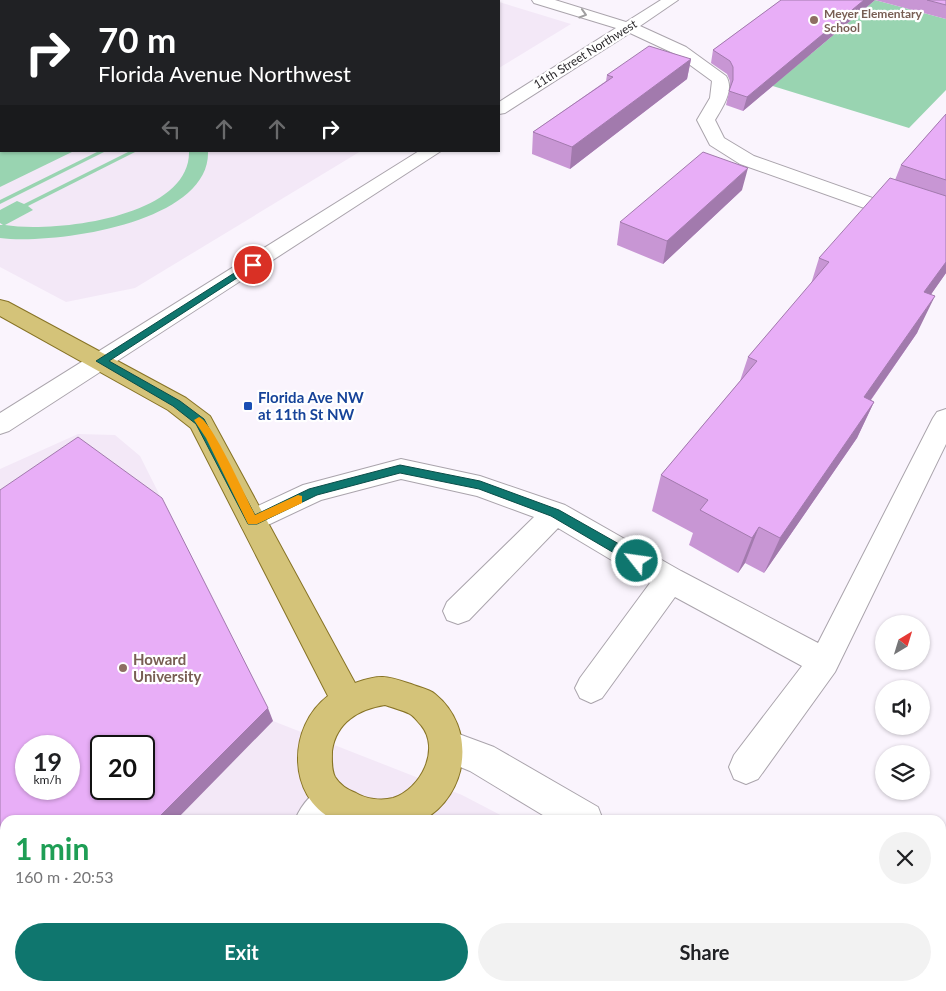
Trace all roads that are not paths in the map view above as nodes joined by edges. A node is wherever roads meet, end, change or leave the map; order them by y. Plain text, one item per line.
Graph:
1 (539, 0) edge
2 (671, 0) edge
3 (627, 27) junction
4 (500, 108) edge
5 (430, 152) edge
6 (946, 231) edge
7 (0, 307) edge
8 (101, 361) junction
9 (946, 418) edge
10 (0, 425) edge
11 (555, 513) junction
12 (252, 521) junction
13 (670, 580) junction
14 (458, 611) dead end
15 (824, 662) junction
16 (591, 688) dead end
17 (348, 701) junction
18 (448, 746) junction
19 (746, 767) dead end
20 (322, 810) edge
21 (360, 815) edge
22 (397, 815) edge
23 (577, 815) edge

1 -> 3 street
2 - 3 street, 11th Street Northwest
3 - 4 street, 11th Street Northwest
3 - 6 street
5 - 8 street
7 - 8 main road
8 - 10 street
8 - 12 main road
9 - 15 street
11 - 12 street
11 - 13 street
11 - 14 street
12 - 17 main road
13 - 15 street
13 - 16 street
15 - 19 street
17 - 18 main road
17 - 20 main road
18 - 22 main road
18 - 23 street
20 - 21 main road

